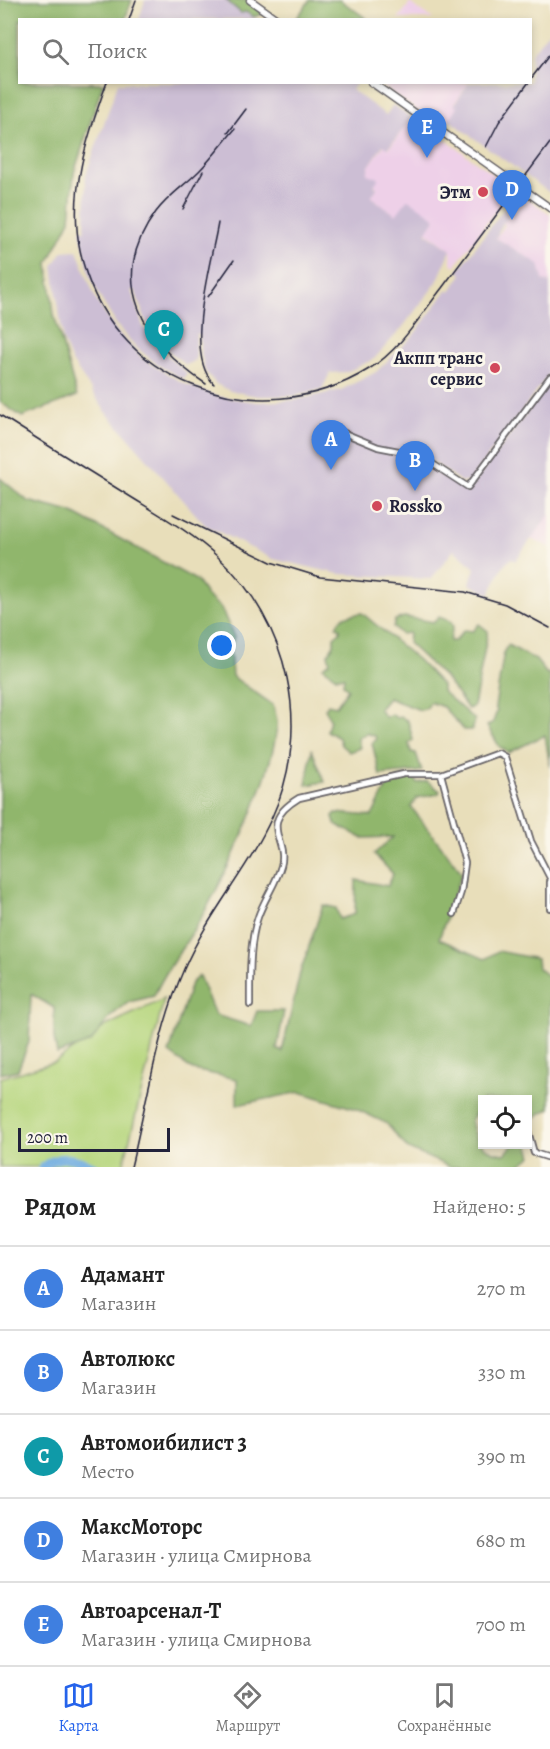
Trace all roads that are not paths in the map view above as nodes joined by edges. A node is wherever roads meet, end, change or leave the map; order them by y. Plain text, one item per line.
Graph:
1 (250, 0) edge
2 (275, 18) edge
3 (374, 84) edge
4 (550, 208) edge
5 (550, 377) edge
6 (337, 430) dead end
7 (441, 774) junction
8 (550, 880) edge
9 (550, 908) edge
10 (454, 914) dead end
11 (250, 1005) dead end
12 (532, 1146) edge
13 (550, 1158) edge

1 - 2 main road
3 - 4 main road
5 - 6 street
7 - 8 street
7 - 10 street
7 - 11 street
8 - 9 street
12 - 13 street

